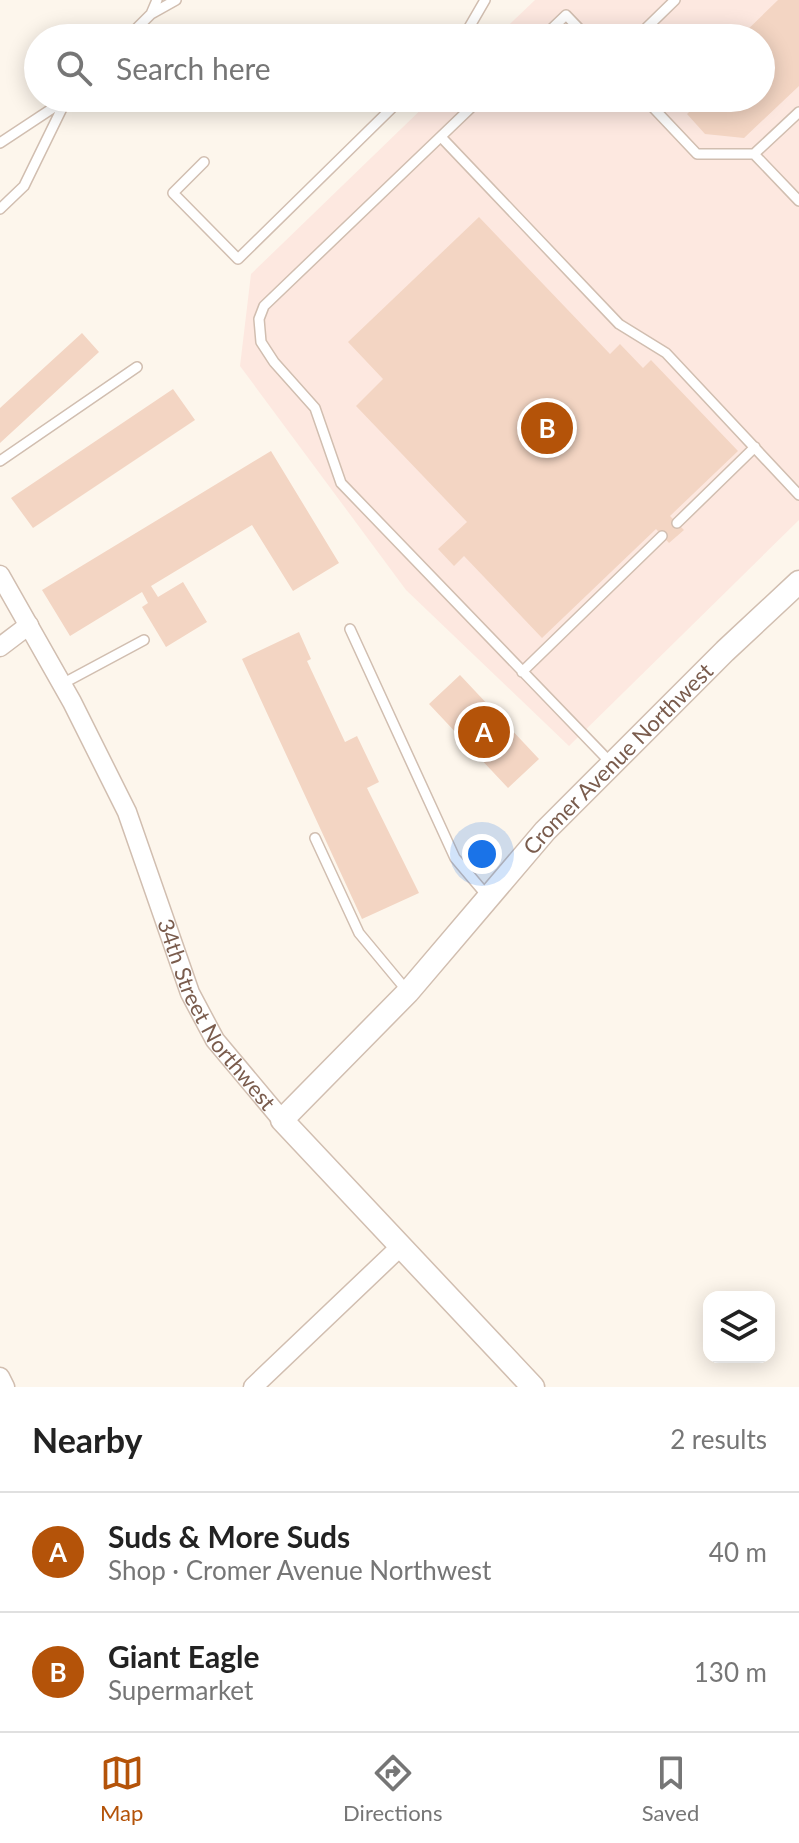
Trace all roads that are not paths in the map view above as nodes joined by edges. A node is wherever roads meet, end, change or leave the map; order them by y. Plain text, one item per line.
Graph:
1 (157, 0) edge
2 (176, 0) edge
3 (485, 0) edge
4 (675, 0) edge
5 (151, 14) junction
6 (141, 24) edge
7 (471, 24) edge
8 (557, 24) edge
9 (575, 24) edge
10 (650, 24) edge
11 (46, 112) edge
12 (60, 112) edge
13 (388, 112) edge
14 (467, 112) edge
15 (657, 112) edge
16 (799, 112) edge
17 (441, 137) junction
18 (0, 143) edge
19 (754, 154) junction
20 (204, 162) dead end
21 (799, 201) edge
22 (0, 209) edge
23 (137, 367) dead end
24 (755, 447) junction
25 (0, 461) edge
26 (799, 495) edge
27 (677, 523) dead end
28 (662, 536) dead end
29 (0, 575) edge
30 (796, 590) edge
31 (29, 625) junction
32 (350, 629) dead end
33 (144, 640) dead end
34 (0, 647) edge
35 (522, 672) junction
36 (62, 684) junction
37 (611, 763) junction
38 (315, 838) dead end
39 (488, 897) junction
40 (408, 992) junction
41 (282, 1120) junction
42 (400, 1247) junction
43 (0, 1377) edge
44 (5, 1387) edge
45 (253, 1387) edge
46 (533, 1387) edge

1 - 5 lane
2 - 5 lane
3 - 7 lane
4 - 10 lane
5 - 6 lane
8 - 9 lane
11 - 18 lane
12 - 22 lane
13 - 20 lane
14 - 17 lane
15 - 19 lane
16 - 19 lane
17 - 24 lane
17 - 35 lane
19 - 21 lane
23 - 25 lane
24 - 26 lane
24 - 27 lane
28 - 35 lane
29 - 31 street, 34th Street Northwest
30 - 37 street, Cromer Avenue Northwest
31 - 34 street
31 - 36 street, 34th Street Northwest
32 - 39 lane
33 - 36 lane
35 - 37 lane
36 - 41 street, 34th Street Northwest
37 - 39 street, Cromer Avenue Northwest
38 - 40 lane
39 - 40 street, Cromer Avenue Northwest
40 - 41 street, Cromer Avenue Northwest
41 - 42 street, 34th Street Northwest
42 - 45 street
42 - 46 street, 34th Street Northwest
43 - 44 street

